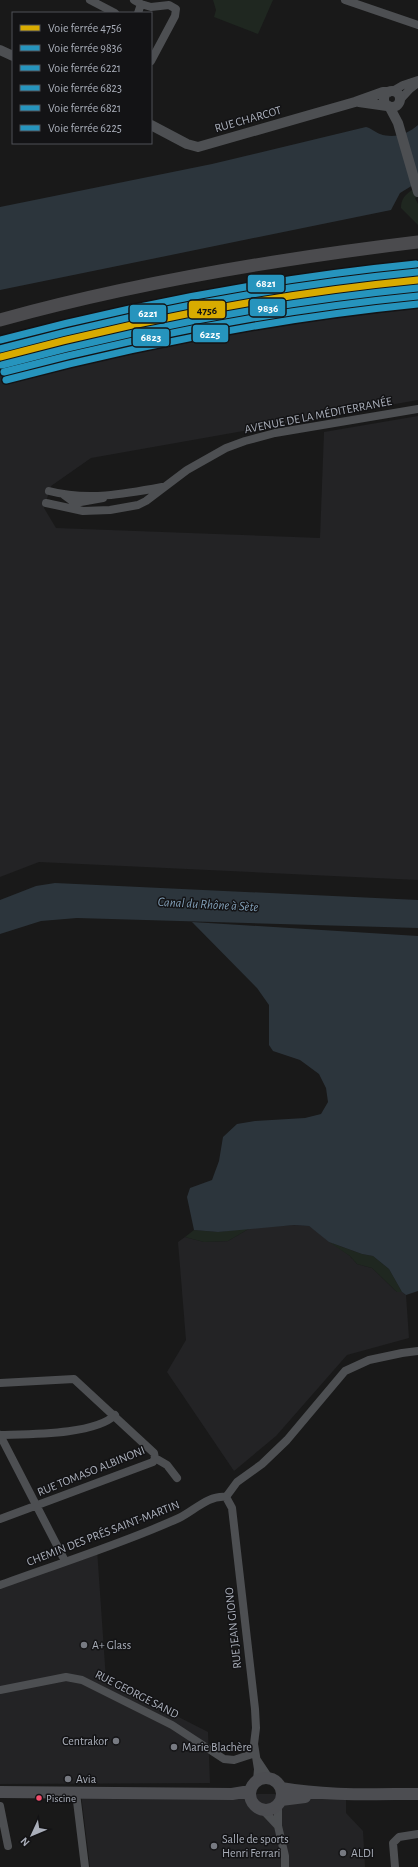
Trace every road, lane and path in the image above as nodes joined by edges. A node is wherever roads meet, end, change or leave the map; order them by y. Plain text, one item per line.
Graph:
1 (90, 0) edge
2 (345, 0) edge
3 (138, 2) edge
4 (113, 12) edge
5 (418, 25) edge
6 (0, 50) edge
7 (12, 56) edge
8 (152, 59) edge
9 (418, 80) edge
10 (418, 83) edge
11 (390, 92) junction
12 (355, 102) junction
13 (393, 104) junction
14 (152, 126) edge
15 (417, 189) edge
16 (417, 242) edge
17 (0, 320) edge
18 (418, 409) edge
19 (163, 487) junction
20 (49, 491) dead end
21 (64, 495) junction
22 (111, 496) junction
23 (46, 503) dead end
24 (74, 506) junction
25 (418, 1351) edge
26 (0, 1383) edge
27 (115, 1415) junction
28 (0, 1435) edge
29 (155, 1458) junction
30 (177, 1478) dead end
31 (226, 1497) junction
32 (37, 1507) junction
33 (0, 1519) edge
34 (65, 1561) junction
35 (0, 1585) edge
36 (0, 1690) edge
37 (255, 1756) junction
38 (263, 1780) junction
39 (0, 1792) edge
40 (76, 1793) junction
41 (418, 1794) edge
42 (251, 1796) junction
43 (418, 1797) edge
44 (280, 1798) junction
45 (0, 1806) edge
46 (263, 1810) junction
47 (278, 1826) junction
48 (418, 1834) edge
49 (8, 1846) dead end
50 (85, 1867) edge
51 (285, 1867) edge
52 (395, 1867) edge

1 - 4 street
2 - 5 street
3 - 8 street
6 - 7 street
9 - 11 street
10 - 13 street
11 - 12 street, RUE CHARCOT
11 - 13 street
12 - 13 street, RUE CHARCOT
12 - 14 street, RUE CHARCOT
13 - 15 street
16 - 17 main road
18 - 19 street, AVENUE DE LA MÉDITERRANÉE
19 - 22 street, AVENUE DE LA MÉDITERRANÉE
19 - 24 street, AVENUE DE LA MÉDITERRANÉE
20 - 21 street, AVENUE DE LA MÉDITERRANÉE
21 - 22 street, AVENUE DE LA MÉDITERRANÉE
21 - 24 street, AVENUE DE LA MÉDITERRANÉE
22 - 24 street, AVENUE DE LA MÉDITERRANÉE
23 - 24 street, AVENUE DE LA MÉDITERRANÉE
25 - 31 street
26 - 27 street, RUE TOMASO ALBINONI
27 - 28 street
27 - 29 street, RUE TOMASO ALBINONI
28 - 32 street
29 - 30 street, RUE TOMASO ALBINONI
29 - 32 street, RUE TOMASO ALBINONI
31 - 34 street, CHEMIN DES PRÉS SAINT-MARTIN
31 - 37 street, RUE JEAN GIONO
32 - 33 street, RUE TOMASO ALBINONI
32 - 34 street
34 - 35 street, CHEMIN DES PRÉS SAINT-MARTIN
36 - 37 street, RUE GEORGE SAND
37 - 38 street
37 - 38 street, RUE JEAN GIONO
38 - 42 main road
38 - 44 main road
39 - 40 main road
40 - 42 main road
40 - 50 street
41 - 44 main road
42 - 46 main road
43 - 44 main road
44 - 46 main road
44 - 47 street
45 - 49 street
46 - 47 street
47 - 51 street
48 - 52 street

